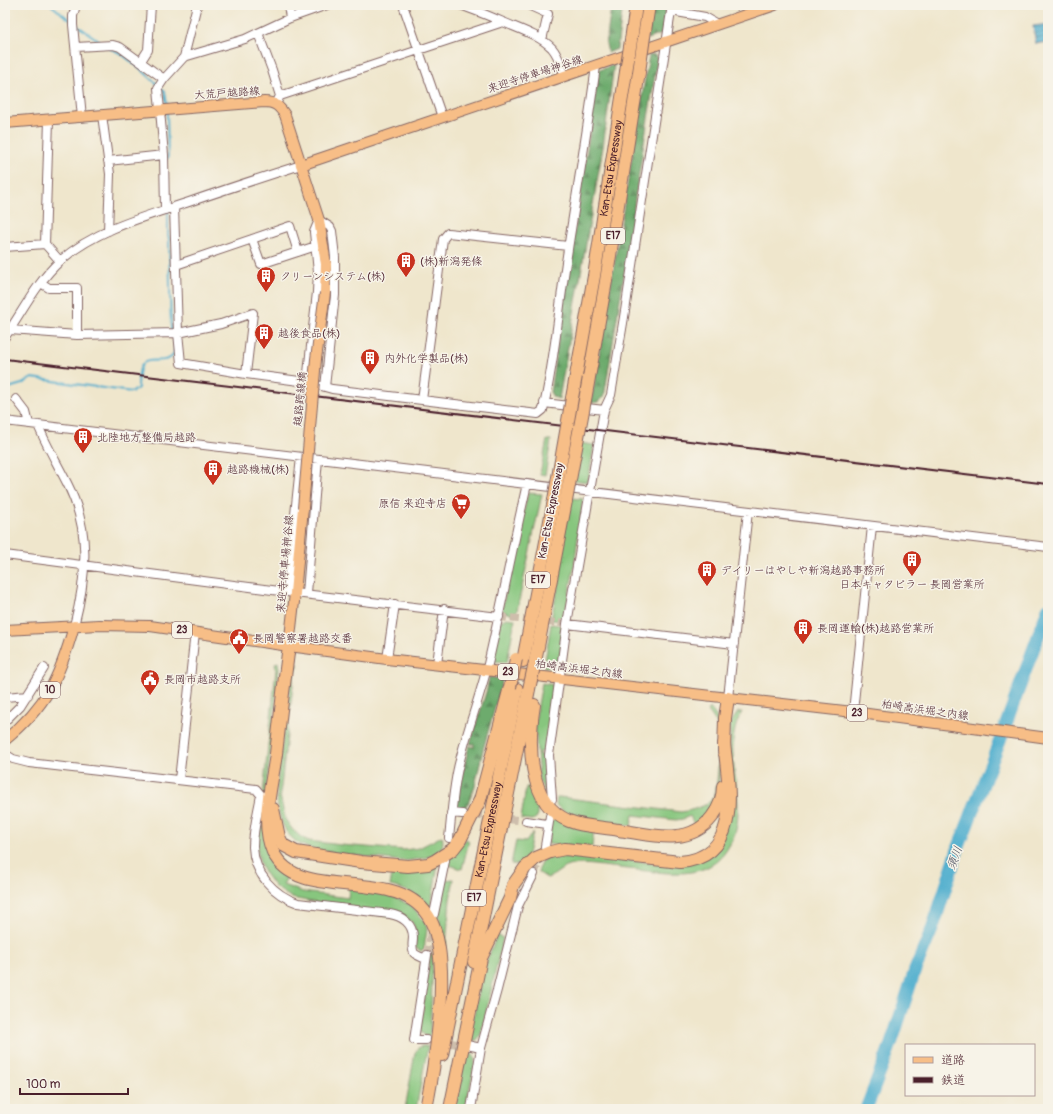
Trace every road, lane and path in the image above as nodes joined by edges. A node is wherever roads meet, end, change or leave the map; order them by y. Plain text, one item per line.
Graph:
1 (76, 5) edge
2 (151, 5) edge
3 (197, 5) edge
4 (288, 5) edge
5 (328, 5) edge
6 (403, 5) edge
7 (460, 5) edge
8 (528, 5) edge
9 (636, 5) edge
10 (649, 5) edge
11 (775, 5) edge
12 (672, 8) edge
13 (290, 18) junction
14 (503, 22) junction
15 (717, 24) junction
16 (258, 33) junction
17 (542, 40) junction
18 (667, 42) junction
19 (76, 47) junction
20 (418, 50) junction
21 (184, 57) junction
22 (141, 62) junction
23 (596, 66) junction
24 (565, 76) junction
25 (164, 79) junction
26 (278, 100) junction
27 (161, 110) junction
28 (102, 115) junction
29 (82, 117) junction
30 (442, 117) junction
31 (49, 120) junction
32 (5, 123) edge
33 (164, 155) junction
34 (108, 161) junction
35 (301, 165) junction
36 (174, 207) junction
37 (165, 210) junction
38 (319, 220) junction
39 (108, 231) junction
40 (252, 239) junction
41 (45, 244) junction
42 (316, 246) junction
43 (568, 246) junction
44 (5, 247) edge
45 (298, 252) junction
46 (60, 261) junction
47 (176, 265) junction
48 (41, 283) junction
49 (7, 333) edge
50 (178, 333) junction
51 (77, 336) junction
52 (246, 374) junction
53 (307, 382) junction
54 (325, 387) junction
55 (16, 399) dead end
56 (422, 400) junction
57 (544, 403) junction
58 (604, 410) junction
59 (5, 421) edge
60 (34, 425) junction
61 (301, 458) junction
62 (318, 460) junction
63 (527, 484) junction
64 (590, 492) junction
65 (302, 508) joint
66 (748, 511) junction
67 (872, 526) junction
68 (1048, 547) edge
69 (5, 555) edge
70 (86, 565) junction
71 (291, 592) junction
72 (307, 594) junction
73 (395, 604) junction
74 (444, 609) junction
75 (499, 616) junction
76 (567, 624) junction
77 (74, 626) junction
78 (5, 630) edge
79 (195, 632) junction
80 (734, 644) junction
81 (289, 646) junction
82 (387, 658) junction
83 (528, 661) junction
84 (437, 664) junction
85 (44, 668) dead end
86 (486, 670) junction
87 (559, 679) junction
88 (513, 687) junction
89 (533, 689) junction
90 (28, 695) junction
91 (5, 697) edge
92 (728, 698) junction
93 (853, 712) junction
94 (5, 721) edge
95 (1048, 738) edge
96 (5, 740) edge
97 (724, 744) junction
98 (5, 754) edge
99 (275, 758) junction
100 (179, 780) junction
101 (552, 799) dead end
102 (452, 813) junction
103 (462, 814) tunnel mouth
104 (526, 821) tunnel mouth
105 (449, 838) dead end
106 (545, 846) tunnel mouth
107 (445, 861) dead end
108 (534, 874) tunnel mouth
109 (434, 914) dead end
110 (426, 1040) tunnel mouth
111 (467, 1045) tunnel mouth
112 (481, 1048) junction
113 (426, 1109) edge
114 (431, 1109) edge
115 (444, 1109) edge
116 (450, 1109) edge
117 (471, 1109) edge

1 - 19 street
2 - 22 street
3 - 21 street
4 - 13 street
5 - 13 street
6 - 20 street
7 - 14 street
8 - 17 street
9 - 83 highway, Kan-Etsu Expressway / E17, bridge
10 - 83 highway, Kan-Etsu Expressway / E17, bridge
11 - 15 main road, 来迎寺停車場神谷線
12 - 15 street
12 - 18 street
13 - 16 street
14 - 17 street
14 - 20 street
15 - 18 main road, 来迎寺停車場神谷線
16 - 21 street
16 - 26 street
17 - 24 street
18 - 23 main road, 来迎寺停車場神谷線
18 - 58 street
19 - 22 street
19 - 29 street
20 - 26 street
20 - 30 street
21 - 25 street
22 - 25 street
23 - 24 main road, 来迎寺停車場神谷線
23 - 43 street
24 - 30 main road, 来迎寺停車場神谷線
25 - 27 street
26 - 27 main road, 大荒戸越路線
26 - 35 main road
27 - 28 main road, 大荒戸越路線
27 - 33 street
28 - 29 main road, 大荒戸越路線
28 - 34 street
29 - 31 main road, 大荒戸越路線
30 - 35 main road, 来迎寺停車場神谷線
31 - 32 main road, 大荒戸越路線
31 - 41 street
33 - 34 street
33 - 37 street
34 - 39 street
35 - 36 street
35 - 38 main road
36 - 37 street
36 - 47 street
37 - 39 street
38 - 42 street
38 - 54 street
38 - 65 main road, 越路跨線橋, bridge
39 - 46 street
40 - 45 street
40 - 45 street
40 - 47 street
41 - 44 street
41 - 46 street
42 - 45 street
42 - 53 street
43 - 56 street
43 - 57 street
46 - 48 street
47 - 50 street
48 - 49 street
48 - 51 street
49 - 51 street
50 - 51 street
50 - 52 street
50 - 52 street
52 - 53 street
53 - 54 street
54 - 56 street
55 - 60 street
56 - 57 street
57 - 58 street
58 - 64 street
59 - 60 street
60 - 61 street
60 - 70 street
61 - 62 street
61 - 71 street
62 - 63 street
62 - 72 street
63 - 64 street
63 - 75 street
64 - 66 street
64 - 76 street
65 - 71 main road, 来迎寺停車場神谷線
66 - 67 street
66 - 80 street
67 - 68 street
67 - 93 street
69 - 70 street
70 - 71 street
70 - 77 street
71 - 72 street
71 - 81 main road, 来迎寺停車場神谷線
72 - 73 street
73 - 74 street
73 - 82 street
74 - 75 street
74 - 84 street
75 - 86 street
76 - 80 street
76 - 87 street
77 - 78 main road, 柏崎高浜堀之内線
77 - 79 main road, 柏崎高浜堀之内線 / 23
77 - 96 main road, 10
79 - 81 main road, 柏崎高浜堀之内線 / 23
79 - 100 street
80 - 92 street
81 - 82 main road, 柏崎高浜堀之内線 / 23
81 - 99 highway
82 - 84 main road, 柏崎高浜堀之内線 / 23
83 - 88 highway, Kan-Etsu Expressway
83 - 89 highway
84 - 86 main road, 柏崎高浜堀之内線 / 23
85 - 90 street
86 - 87 main road, 柏崎高浜堀之内線 / 23
86 - 102 street
87 - 92 main road, 柏崎高浜堀之内線 / 23
87 - 101 street
88 - 99 highway
88 - 114 highway, Kan-Etsu Expressway / E17
89 - 97 highway
89 - 115 highway, Kan-Etsu Expressway / E17
90 - 91 street
90 - 94 street
92 - 93 main road, 柏崎高浜堀之内線 / 23
92 - 97 highway
93 - 95 main road, 柏崎高浜堀之内線 / 23
97 - 116 highway
98 - 100 street
99 - 113 highway
100 - 110 street
102 - 103 street
102 - 105 street
104 - 106 street
107 - 109 street
108 - 112 street
111 - 112 street
112 - 117 street

